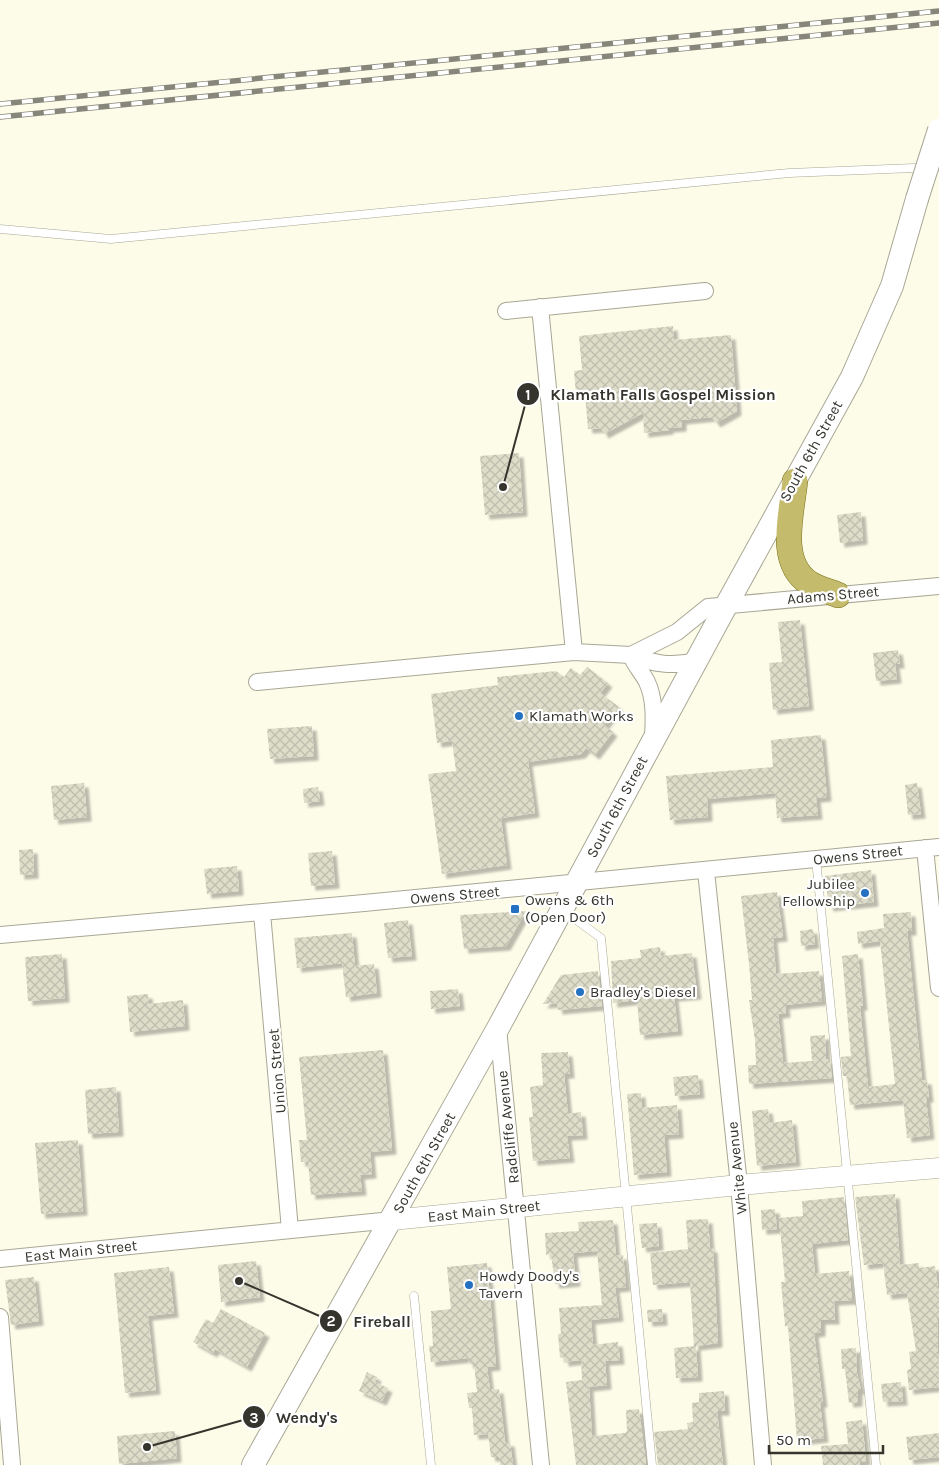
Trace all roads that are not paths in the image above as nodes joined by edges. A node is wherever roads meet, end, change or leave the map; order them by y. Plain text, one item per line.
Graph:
1 (939, 130) edge
2 (939, 167) edge
3 (0, 229) edge
4 (705, 291) dead end
5 (540, 308) junction
6 (506, 311) dead end
7 (795, 481) junction
8 (939, 586) edge
9 (838, 595) junction
10 (727, 604) junction
11 (574, 652) junction
12 (631, 655) junction
13 (696, 661) junction
14 (256, 682) dead end
15 (652, 742) junction
16 (932, 847) edge
17 (816, 859) junction
18 (706, 871) junction
19 (576, 883) junction
20 (562, 909) junction
21 (262, 912) junction
22 (0, 935) edge
23 (939, 988) edge
24 (498, 1028) junction
25 (939, 1168) edge
26 (848, 1176) junction
27 (739, 1185) junction
28 (628, 1197) junction
29 (517, 1208) junction
30 (392, 1220) junction
31 (290, 1230) junction
32 (0, 1259) edge
33 (414, 1296) dead end
34 (0, 1317) edge
35 (12, 1465) edge
36 (253, 1465) edge
37 (431, 1465) edge
38 (541, 1465) edge
39 (652, 1465) edge
40 (763, 1465) edge
41 (876, 1465) edge

1 - 7 main road, South 6th Street, bridge
2 - 3 lane
4 - 5 street
5 - 6 street
5 - 11 street
7 - 9 main road
7 - 10 main road, South 6th Street
8 - 9 street, Adams Street
9 - 10 street, Adams Street
10 - 12 street, Adams Street
10 - 13 main road, South 6th Street
11 - 12 street
11 - 14 street
12 - 13 street
12 - 15 street
13 - 15 main road, South 6th Street
15 - 19 main road, South 6th Street
16 - 17 street, Owens Street
16 - 23 street
17 - 18 street, Owens Street
17 - 26 lane
18 - 19 street, Owens Street
18 - 27 street, White Avenue
19 - 20 main road, South 6th Street
19 - 21 street, Owens Street
20 - 24 main road, South 6th Street
20 - 28 lane
21 - 22 street, Owens Street
21 - 31 street, Union Street
24 - 29 street, Radcliffe Avenue
24 - 30 main road, South 6th Street
25 - 26 street, East Main Street
26 - 27 street, East Main Street
26 - 41 lane
27 - 28 street, East Main Street
27 - 40 street, White Avenue
28 - 29 street, East Main Street
28 - 39 lane
29 - 30 street, East Main Street
29 - 38 street, Radcliffe Avenue
30 - 31 street, East Main Street
30 - 36 main road, South 6th Street
31 - 32 street, East Main Street
33 - 37 lane
34 - 35 street

